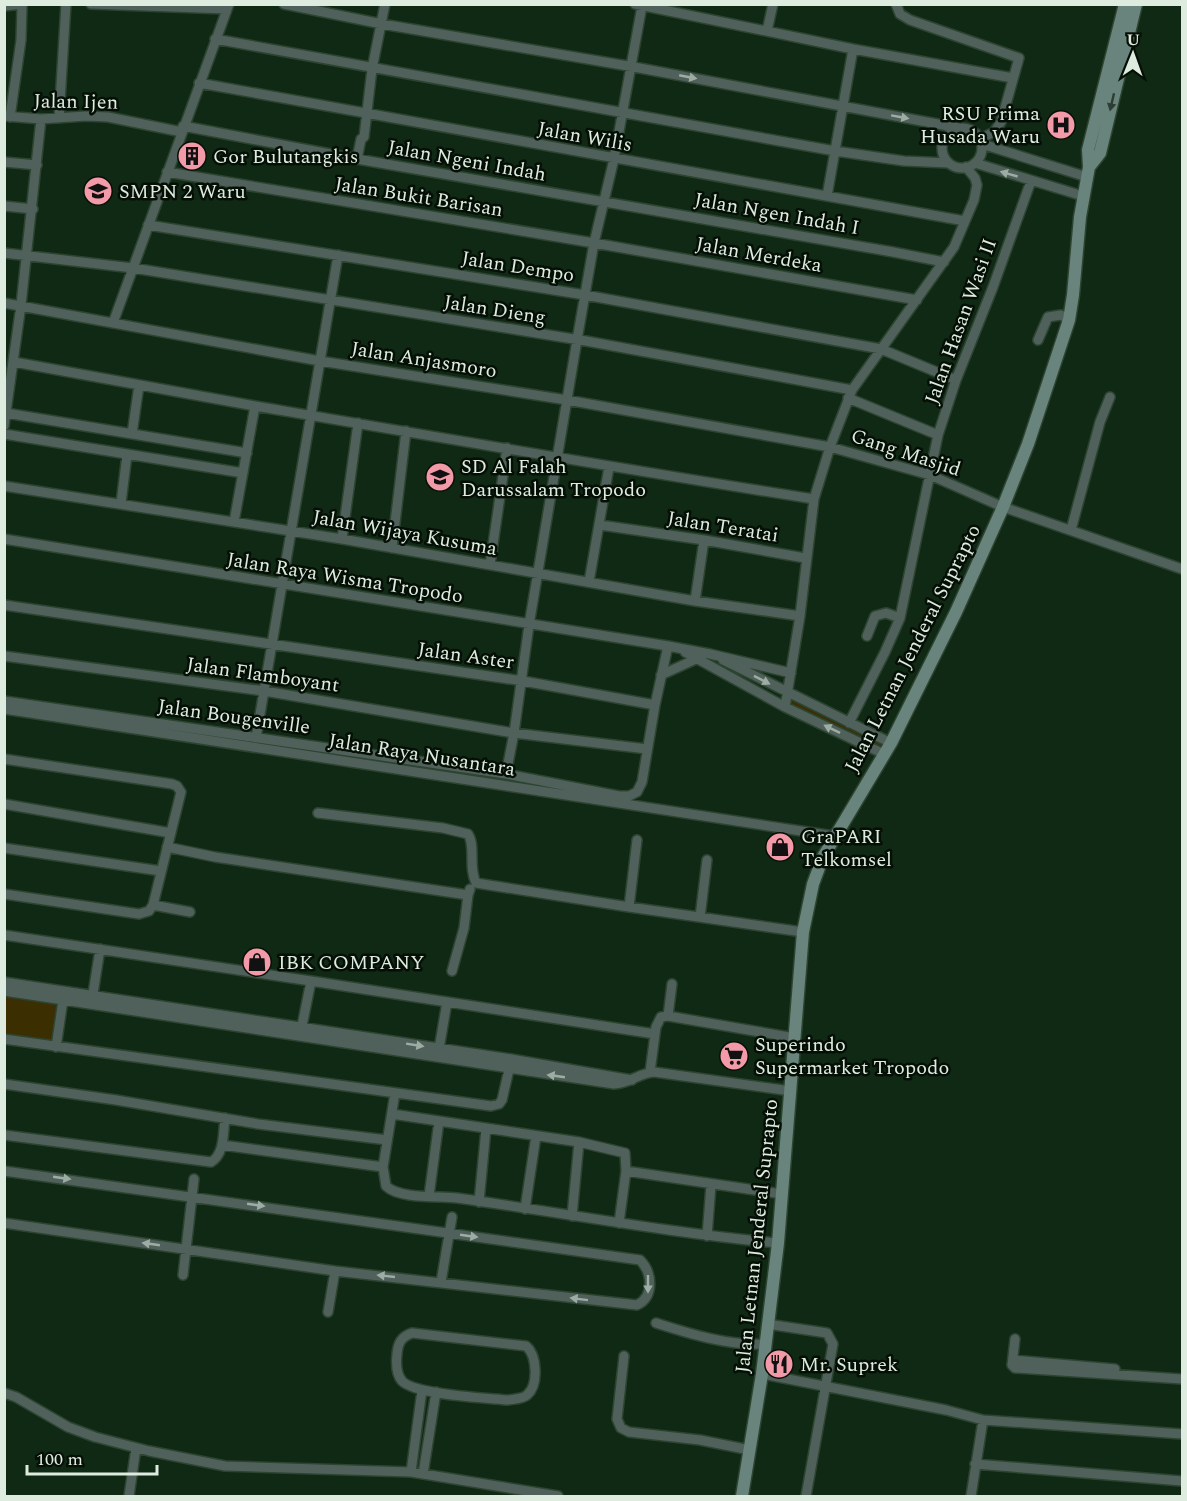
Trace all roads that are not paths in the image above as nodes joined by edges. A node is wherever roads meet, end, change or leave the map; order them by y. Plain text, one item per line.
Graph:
1 (22, 4) edge
2 (66, 4) edge
3 (90, 4) edge
4 (284, 4) edge
5 (385, 4) edge
6 (773, 4) edge
7 (896, 4) edge
8 (1125, 4) edge
9 (1136, 4) edge
10 (638, 5) edge
11 (4, 6) edge
12 (159, 6) edge
13 (227, 7) edge
14 (382, 24) junction
15 (767, 31) junction
16 (215, 39) junction
17 (853, 49) junction
18 (630, 67) junction
19 (372, 69) junction
20 (1013, 78) junction
21 (199, 83) junction
22 (843, 106) junction
23 (623, 112) junction
24 (367, 113) junction
25 (7, 116) edge
26 (59, 118) junction
27 (41, 119) junction
28 (959, 128) junction
29 (182, 129) junction
30 (981, 141) junction
31 (835, 151) junction
32 (357, 159) junction
33 (614, 159) junction
34 (4, 162) edge
35 (949, 163) junction
36 (37, 165) junction
37 (971, 165) junction
38 (167, 172) junction
39 (1088, 172) junction
40 (1030, 181) junction
41 (827, 196) junction
42 (1083, 196) junction
43 (603, 202) junction
44 (4, 206) edge
45 (33, 209) junction
46 (965, 222) junction
47 (148, 225) junction
48 (594, 243) junction
49 (4, 253) edge
50 (338, 255) junction
51 (27, 256) junction
52 (944, 262) junction
53 (133, 268) junction
54 (585, 296) junction
55 (917, 300) junction
56 (330, 301) junction
57 (4, 303) edge
58 (21, 305) junction
59 (1069, 320) junction
60 (113, 322) junction
61 (577, 340) junction
62 (1038, 340) dead end
63 (881, 349) junction
64 (4, 350) edge
65 (16, 351) junction
66 (320, 361) junction
67 (14, 362) junction
68 (956, 380) junction
69 (139, 385) junction
70 (7, 394) edge
71 (850, 394) junction
72 (1110, 397) dead end
73 (567, 400) junction
74 (255, 406) junction
75 (6, 413) junction
76 (311, 415) junction
77 (358, 423) junction
78 (4, 426) edge
79 (406, 431) junction
80 (4, 434) edge
81 (132, 434) junction
82 (938, 435) junction
83 (826, 446) junction
84 (507, 448) junction
85 (247, 453) junction
86 (127, 455) junction
87 (559, 457) junction
88 (609, 467) junction
89 (243, 472) junction
90 (930, 475) junction
91 (4, 486) edge
92 (814, 499) junction
93 (121, 503) junction
94 (1003, 507) junction
95 (234, 522) junction
96 (600, 525) junction
97 (1071, 530) junction
98 (291, 531) junction
99 (4, 539) edge
100 (342, 539) junction
101 (704, 540) junction
102 (392, 548) junction
103 (805, 558) junction
104 (490, 565) junction
105 (1182, 569) edge
106 (539, 575) junction
107 (590, 582) junction
108 (282, 585) junction
109 (695, 602) junction
110 (4, 605) edge
111 (800, 616) junction
112 (900, 618) junction
113 (529, 625) junction
114 (867, 636) dead end
115 (272, 645) junction
116 (668, 646) junction
117 (680, 649) junction
118 (710, 654) junction
119 (4, 656) edge
120 (696, 659) junction
121 (791, 672) junction
122 (661, 675) junction
123 (522, 681) junction
124 (264, 691) junction
125 (788, 693) junction
126 (4, 701) edge
127 (655, 705) junction
128 (785, 707) junction
129 (4, 709) edge
130 (849, 723) junction
131 (514, 733) junction
132 (256, 738) junction
133 (647, 749) junction
134 (887, 749) junction
135 (4, 759) edge
136 (506, 774) junction
137 (4, 804) edge
138 (318, 813) dead end
139 (171, 833) junction
140 (834, 836) junction
141 (637, 840) dead end
142 (167, 847) junction
143 (4, 848) edge
144 (707, 860) dead end
145 (161, 871) junction
146 (476, 883) junction
147 (4, 894) edge
148 (468, 895) junction
149 (153, 905) junction
150 (629, 907) junction
151 (190, 912) dead end
152 (700, 917) junction
153 (803, 932) junction
154 (4, 935) edge
155 (100, 949) junction
156 (452, 971) dead end
157 (310, 981) junction
158 (4, 982) edge
159 (672, 984) dead end
160 (4, 991) edge
161 (63, 1000) junction
162 (92, 1000) junction
163 (447, 1002) junction
164 (668, 1016) junction
165 (301, 1032) junction
166 (655, 1034) junction
167 (795, 1038) junction
168 (4, 1039) edge
169 (56, 1047) junction
170 (439, 1049) junction
171 (511, 1059) junction
172 (509, 1070) junction
173 (650, 1072) junction
174 (632, 1080) junction
175 (4, 1084) edge
176 (791, 1091) junction
177 (395, 1093) junction
178 (392, 1114) junction
179 (225, 1118) junction
180 (439, 1121) junction
181 (486, 1129) junction
182 (4, 1135) edge
183 (536, 1136) junction
184 (387, 1140) junction
185 (579, 1142) junction
186 (222, 1145) junction
187 (383, 1167) junction
188 (4, 1171) edge
189 (626, 1171) junction
190 (194, 1179) dead end
191 (711, 1185) junction
192 (782, 1194) junction
193 (193, 1196) junction
194 (429, 1196) junction
195 (479, 1202) junction
196 (525, 1209) junction
197 (572, 1216) junction
198 (452, 1217) dead end
199 (4, 1223) edge
200 (619, 1223) junction
201 (450, 1233) junction
202 (706, 1236) junction
203 (778, 1243) junction
204 (186, 1249) junction
205 (335, 1271) junction
206 (183, 1275) dead end
207 (441, 1282) junction
208 (328, 1312) dead end
209 (656, 1323) dead end
210 (767, 1324) junction
211 (1015, 1339) dead end
212 (765, 1344) junction
213 (624, 1356) dead end
214 (762, 1374) junction
215 (1182, 1378) edge
216 (825, 1387) junction
217 (422, 1390) junction
218 (436, 1392) junction
219 (4, 1394) edge
220 (983, 1420) junction
221 (1182, 1434) edge
222 (136, 1448) junction
223 (750, 1450) junction
224 (975, 1464) junction
225 (411, 1472) junction
226 (423, 1474) junction
227 (1182, 1481) edge
228 (129, 1497) edge
229 (558, 1497) edge
230 (742, 1497) edge
231 (806, 1497) edge
232 (971, 1497) edge

1 - 11 street
1 - 25 street
2 - 26 street
3 - 12 street
4 - 14 street
5 - 14 street
6 - 15 street
7 - 20 street
8 - 39 main road
9 -> 39 main road
10 - 15 street
10 - 18 street
12 - 13 street
13 - 16 street
14 - 18 street
14 - 19 street
15 - 17 street
16 - 19 street
16 - 21 street
17 - 20 street
17 - 22 street
18 -> 22 street
18 - 23 street
19 - 23 street
19 - 24 street
20 - 30 street
21 - 24 street, Jalan Wilis
21 - 29 street
22 -> 28 street
22 - 31 street
23 - 31 street
23 - 33 street
24 - 32 street
24 - 33 street, Jalan Wilis
25 - 27 street, Jalan Ijen
26 - 27 street, Jalan Ijen
26 - 29 street, Jalan Ijen
27 - 36 street
28 - 30 street
28 - 35 street
29 - 32 street, Jalan Ngeni Indah
29 - 38 street
30 - 37 street
30 - 39 street
31 - 35 street
31 - 41 street
32 - 43 street, Jalan Ngeni Indah
33 - 41 street, Jalan Wilis
33 - 43 street
34 - 36 street
35 - 37 street
36 - 45 street
40 -> 37 street
37 - 46 street
38 - 47 street
38 - 48 street, Jalan Bukit Barisan
39 - 42 main road, Jalan Letnan Jenderal Suprapto
40 - 42 street
40 - 68 street, Jalan Hasan Wasi II
41 - 46 street, Jalan Wilis
42 - 59 main road, Jalan Letnan Jenderal Suprapto
43 - 48 street
43 - 52 street, Jalan Ngen Indah I
44 - 45 street
45 - 51 street
46 - 52 street
47 - 50 street, Jalan Dempo
47 - 53 street
48 - 54 street
48 - 55 street, Jalan Merdeka
49 - 51 street, Jalan Dieng
50 - 54 street, Jalan Dempo
50 - 56 street
51 - 53 street, Jalan Dieng
51 - 58 street
52 - 55 street
53 - 56 street, Jalan Dieng
53 - 60 street
54 - 61 street
54 - 63 street, Jalan Dempo
55 - 63 street
56 - 61 street, Jalan Dieng
56 - 66 street
57 - 58 street, Jalan Anjasmoro
58 - 60 street, Jalan Anjasmoro
58 - 65 street
59 - 62 street
59 - 94 main road, Jalan Letnan Jenderal Suprapto
60 - 66 street, Jalan Anjasmoro
61 - 71 street, Jalan Dieng
61 - 73 street
63 - 68 street, Jalan Dempo
63 - 71 street
64 - 65 street
65 - 67 street
66 - 73 street, Jalan Anjasmoro
66 - 76 street
67 - 69 street
67 - 70 street
68 - 82 street, Jalan Hasan Wasi II
69 - 74 street
69 - 81 street
70 - 75 street
71 - 82 street, Jalan Dieng
71 - 83 street
72 - 97 street
73 - 83 street, Jalan Anjasmoro
73 - 87 street
74 - 76 street
74 - 85 street
75 - 78 street
75 - 81 street
76 - 77 street
76 - 98 street
77 - 79 street
77 - 100 street
79 - 84 street
79 - 102 street
80 - 86 street
81 - 85 street
82 - 90 street, Jalan Hasan Wasi II
83 - 90 street, Gang Masjid
83 - 92 street
84 - 87 street
84 - 104 street
85 - 89 street
86 - 89 street
86 - 93 street
87 - 88 street
87 - 106 street
88 - 92 street
88 - 96 street
89 - 95 street
90 - 94 street, Gang Masjid
90 - 112 street, Jalan Hasan Wasi II
91 - 93 street, Jalan Wijaya Kusuma
92 - 103 street
93 - 95 street, Jalan Wijaya Kusuma
94 - 97 street, Gang Masjid
94 - 134 main road, Jalan Letnan Jenderal Suprapto
95 - 98 street, Jalan Wijaya Kusuma
96 - 101 street, Jalan Teratai
96 - 107 street
97 - 105 street, Gang Masjid
98 - 100 street, Jalan Wijaya Kusuma
98 - 108 street
99 - 108 street, Jalan Raya Wisma Tropodo
100 - 102 street, Jalan Wijaya Kusuma
101 - 103 street, Jalan Teratai
101 - 109 street
102 - 104 street, Jalan Wijaya Kusuma
103 - 111 street
104 - 106 street, Jalan Wijaya Kusuma
106 - 107 street, Jalan Wijaya Kusuma
106 - 113 street
107 - 109 street, Jalan Wijaya Kusuma
108 - 113 street, Jalan Raya Wisma Tropodo
108 - 115 street
109 - 111 street, Jalan Wijaya Kusuma
110 - 115 street, Jalan Aster
111 - 121 street
112 - 114 street
112 - 130 street, Jalan Hasan Wasi II
113 - 116 street, Jalan Raya Wisma Tropodo
113 - 123 street
115 - 123 street, Jalan Aster
115 - 124 street
116 - 117 street, Jalan Raya Wisma Tropodo
116 - 122 street
117 - 118 street
117 - 120 street
118 - 121 street
118 -> 125 street
119 - 124 street, Jalan Flamboyant
120 - 122 street
120 - 128 street
121 - 125 street
122 - 127 street
123 - 127 street, Jalan Aster
123 - 131 street
124 - 131 street, Jalan Flamboyant
124 - 132 street
125 - 128 street
125 - 130 street
126 - 132 street, Jalan Bougenville
127 - 133 street
134 -> 128 street
129 - 140 street, Jalan Raya Nusantara
130 - 134 street
131 - 133 street, Jalan Flamboyant
131 - 136 street
132 - 136 street, Jalan Bougenville
133 - 136 street, Jalan Bougenville
134 - 140 main road, Jalan Letnan Jenderal Suprapto
135 - 139 street
137 - 139 street
138 - 146 street
139 - 142 street
140 - 153 main road, Jalan Letnan Jenderal Suprapto
141 - 150 street
142 - 145 street
142 - 148 street
143 - 145 street
144 - 152 street
145 - 149 street
146 - 148 street
146 - 150 street
147 - 149 street
148 - 156 street
149 - 151 street
150 - 152 street
152 - 153 street
153 - 167 main road, Jalan Letnan Jenderal Suprapto
154 - 155 street
155 - 157 street
155 - 162 street
157 - 163 street
157 - 165 street
158 - 162 street
159 - 164 street
160 - 161 street
161 - 162 street
161 - 169 street
162 - 165 street
163 - 166 street
163 - 170 street
164 - 166 street
164 - 167 street
165 -> 170 street
165 - 172 street
166 - 173 street
167 - 176 main road, Jalan Letnan Jenderal Suprapto
168 - 169 street
169 - 177 street
170 - 171 street
171 - 172 street
171 - 174 street
174 -> 172 street
172 - 177 street
173 - 174 street
173 - 176 street
175 - 179 street
176 - 192 main road, Jalan Letnan Jenderal Suprapto
177 - 178 street
178 - 180 street
178 - 184 street
179 - 184 street
179 - 186 street
180 - 181 street
180 - 194 street
181 - 183 street
181 - 195 street
182 - 186 street
183 - 185 street
183 - 196 street
184 - 187 street
185 - 189 street
185 - 197 street
186 - 187 street
187 - 194 street
188 -> 193 street
189 - 191 street
189 - 200 street
190 - 193 street
191 - 192 street
191 - 202 street
192 - 203 main road, Jalan Letnan Jenderal Suprapto
193 -> 201 street
193 - 204 street
194 - 195 street
195 - 196 street
196 - 197 street
197 - 200 street
198 - 201 street
204 -> 199 street
200 - 202 street
201 - 207 street
201 -> 207 street
202 - 203 street
203 - 210 main road, Jalan Letnan Jenderal Suprapto
204 - 205 street
204 - 206 street
207 -> 205 street
205 - 208 street
209 - 212 street
210 - 212 main road, Jalan Letnan Jenderal Suprapto
210 - 216 street
211 - 215 street
212 - 214 main road, Jalan Letnan Jenderal Suprapto
213 - 223 street
214 - 216 street
214 - 223 main road, Jalan Letnan Jenderal Suprapto
216 - 220 street
216 - 231 street
217 - 218 street
217 - 218 street
217 - 225 street
218 - 226 street
219 - 222 street
220 - 221 street
220 - 224 street
222 - 225 street
222 - 228 street
223 - 230 main road, Jalan Letnan Jenderal Suprapto
224 - 227 street
224 - 232 street
225 - 226 street
226 - 229 street

